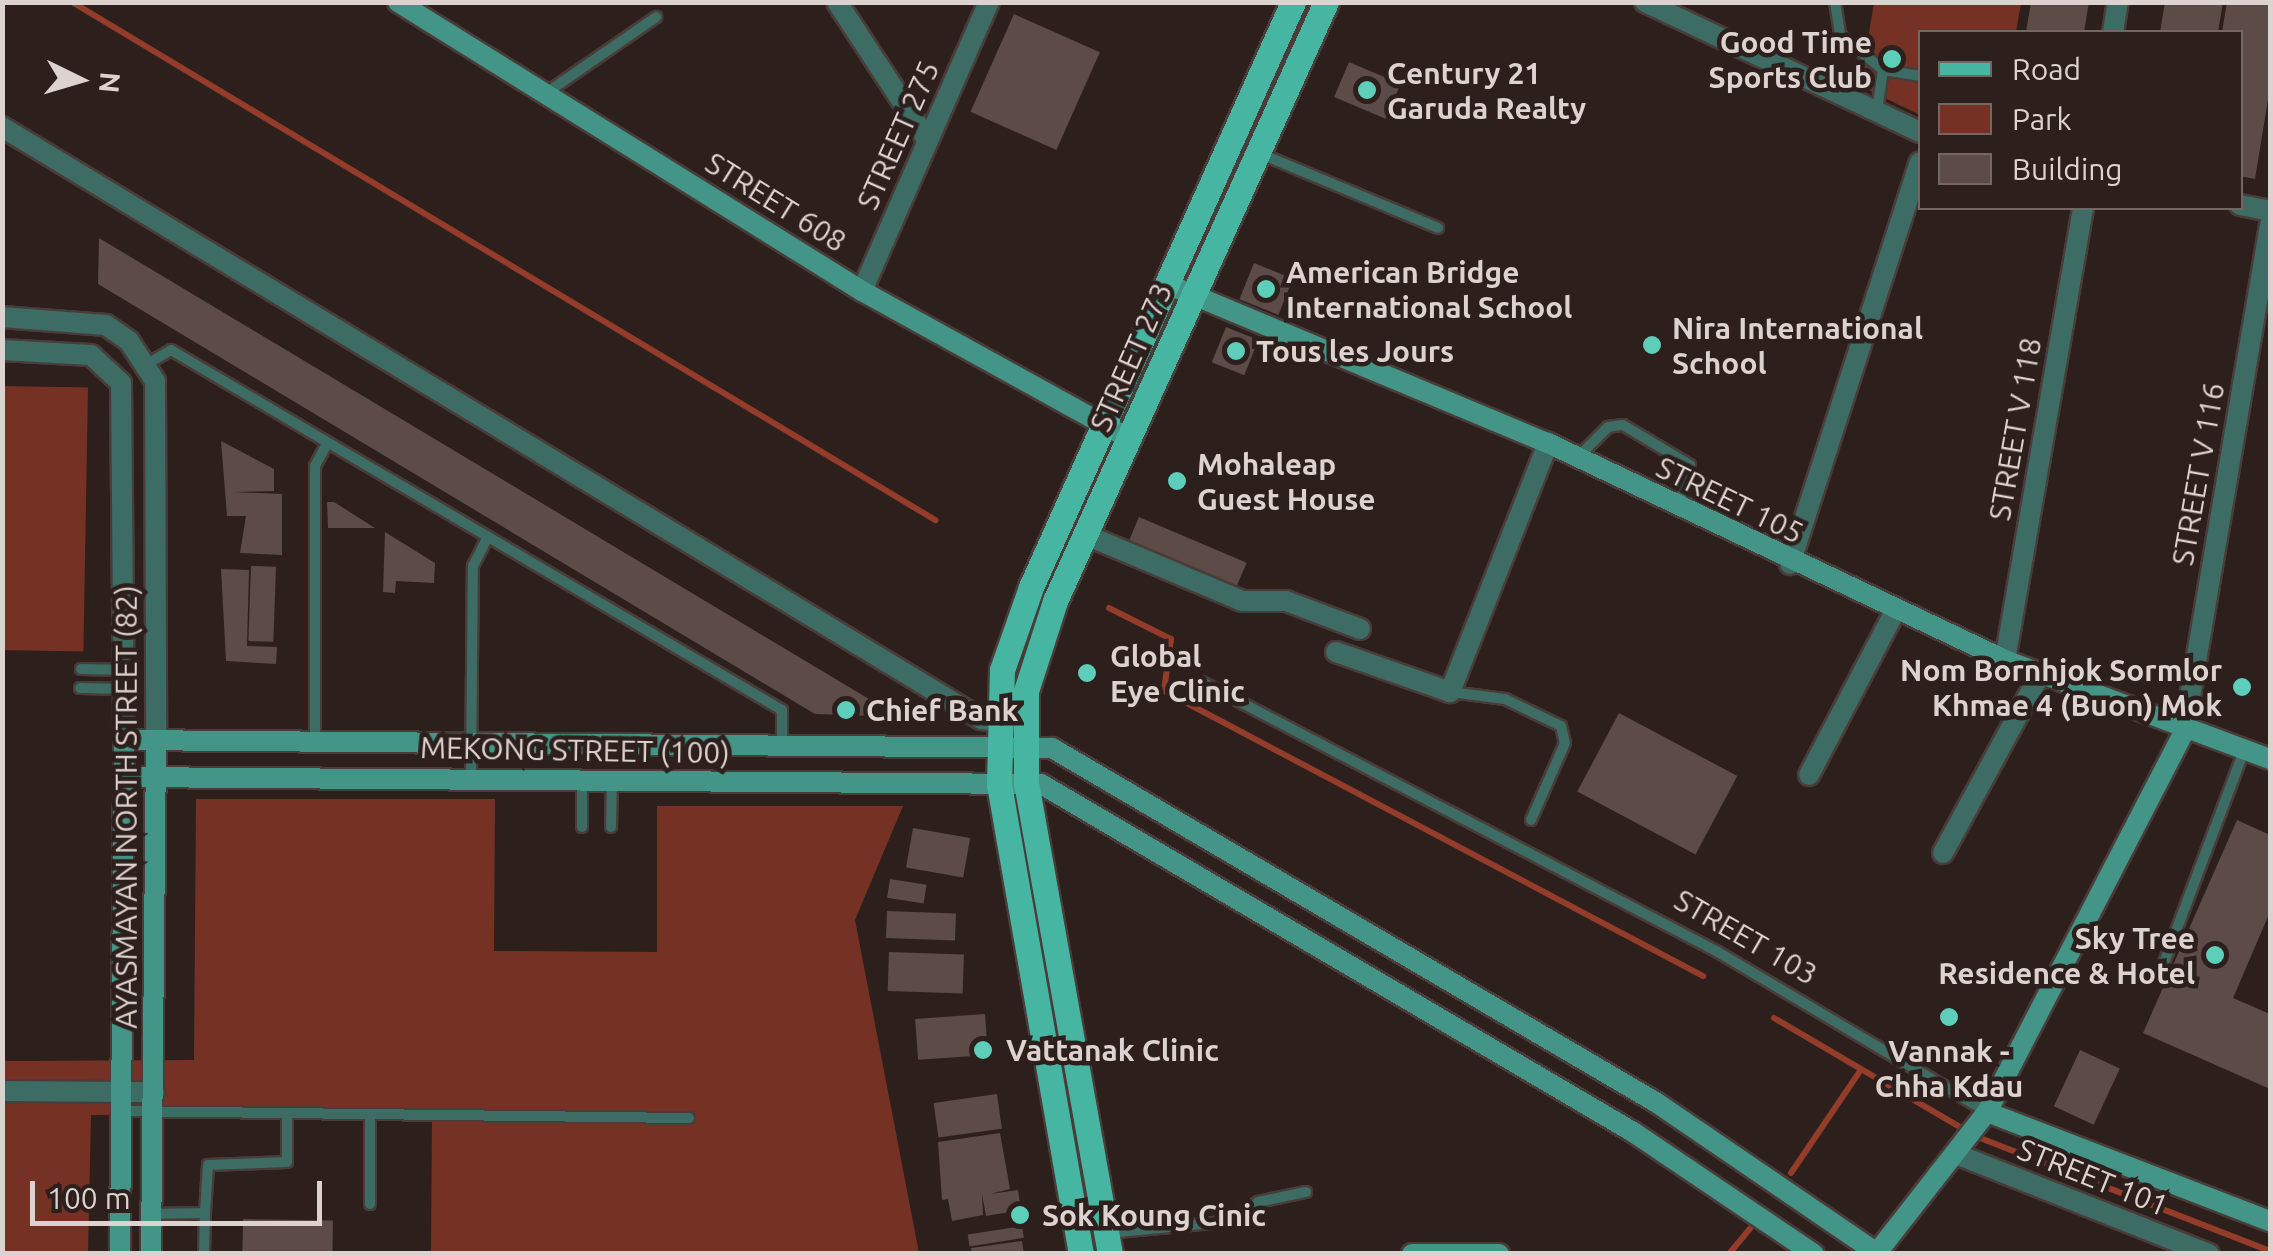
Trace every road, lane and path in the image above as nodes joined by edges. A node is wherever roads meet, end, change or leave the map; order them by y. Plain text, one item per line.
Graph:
1 (398, 2) edge
2 (837, 2) edge
3 (989, 2) edge
4 (1294, 2) edge
5 (1326, 2) edge
6 (1645, 2) edge
7 (1835, 2) edge
8 (2118, 2) edge
9 (1684, 11) edge
10 (656, 17) dead end
11 (2113, 30) edge
12 (1266, 64) junction
13 (1883, 70) junction
14 (1918, 76) edge
15 (1292, 77) junction
16 (546, 94) junction
17 (1877, 111) junction
18 (2, 127) edge
19 (1918, 131) edge
20 (928, 141) junction
21 (1258, 152) junction
22 (1918, 168) edge
23 (2243, 206) edge
24 (2083, 210) edge
25 (2270, 210) edge
26 (2270, 225) edge
27 (1438, 228) dead end
28 (1167, 284) junction
29 (862, 291) junction
30 (1194, 296) junction
31 (2, 317) edge
32 (2, 350) edge
33 (147, 364) junction
34 (1103, 426) junction
35 (1130, 439) junction
36 (328, 442) junction
37 (1548, 443) junction
38 (1576, 458) junction
39 (1678, 508) junction
40 (1086, 535) junction
41 (488, 537) junction
42 (1790, 564) junction
43 (1896, 611) junction
44 (1360, 629) dead end
45 (1336, 652) dead end
46 (2006, 660) junction
47 (80, 669) dead end
48 (2040, 674) junction
49 (126, 680) junction
50 (1202, 682) dead end
51 (80, 688) dead end
52 (1450, 692) junction
53 (2184, 732) junction
54 (996, 734) junction
55 (1022, 735) junction
56 (124, 740) junction
57 (156, 740) junction
58 (315, 741) junction
59 (471, 742) junction
60 (782, 744) junction
61 (2244, 751) junction
62 (2270, 759) edge
63 (1809, 775) dead end
64 (124, 777) junction
65 (156, 777) junction
66 (470, 780) junction
67 (582, 781) junction
68 (612, 781) junction
69 (999, 784) junction
70 (1026, 784) junction
71 (1532, 820) dead end
72 (582, 827) dead end
73 (611, 827) dead end
74 (1943, 854) dead end
75 (2162, 968) dead end
76 (2, 1092) edge
77 (121, 1102) junction
78 (153, 1102) junction
79 (286, 1113) junction
80 (370, 1114) junction
81 (689, 1118) dead end
82 (1972, 1133) junction
83 (1306, 1192) dead end
84 (370, 1204) dead end
85 (205, 1213) junction
86 (152, 1214) junction
87 (2270, 1221) edge
88 (1108, 1244) edge
89 (1877, 1253) edge
90 (120, 1254) edge
91 (152, 1254) edge
92 (204, 1254) edge
93 (1081, 1254) edge
94 (1412, 1254) edge
95 (1499, 1254) edge
96 (1814, 1254) edge
97 (2209, 1254) edge

1 - 16 street, STREET 608
2 - 20 street
3 - 20 street, STREET 275
4 - 12 main road, STREET 273
5 - 15 main road, STREET 273
6 - 9 street
7 - 13 lane
8 - 11 street
9 - 17 street
10 - 16 lane
12 - 15 main road
12 - 28 main road, STREET 273
13 - 14 lane
13 - 17 lane
15 - 21 main road, STREET 273
16 - 29 street, STREET 608
17 - 19 street
18 - 54 street
20 - 29 street, STREET 275
21 - 27 lane
21 - 30 main road, STREET 273
22 - 42 street
23 - 25 street
24 - 46 street, STREET V 118
26 - 53 street, STREET V 116
28 - 30 street, STREET 105
28 - 34 main road, STREET 273
29 - 34 street, STREET 608
30 - 35 main road, STREET 273
30 - 37 street, STREET 105
31 - 33 street
32 - 49 street, AYASMAYAN NORTH STREET (82)
33 - 36 lane
33 - 57 street, AYASMAYAN NORTH STREET (82)
34 - 35 street, STREET 608
34 - 54 main road, STREET 273
35 - 40 main road, STREET 273
36 - 41 lane
36 - 58 lane
37 - 38 street, STREET 105
37 - 52 street
38 - 39 street, STREET 105
38 - 39 lane
39 - 42 street, STREET 105
40 - 44 street
40 - 55 main road, STREET 273
41 - 59 lane
41 - 60 lane
42 - 43 street, STREET 105
43 - 46 street, STREET 105
43 - 63 street
45 - 52 street
46 - 48 street, STREET 105
47 - 49 lane
48 - 53 street, STREET 105
48 - 74 street
49 - 51 lane
49 - 56 street, AYASMAYAN NORTH STREET (82)
50 - 82 lane, STREET 103
52 - 71 lane
53 - 61 street, STREET 105
53 - 82 street
54 - 55 main road
54 - 60 street, MEKONG STREET (100)
54 - 69 main road, STREET 273
55 - 70 main road, STREET 273
55 - 89 street
56 - 57 street, MEKONG STREET (100)
56 - 64 street, AYASMAYAN NORTH STREET (82)
57 - 58 street, MEKONG STREET (100)
57 - 65 street, AYASMAYAN NORTH STREET (82)
58 - 59 street, MEKONG STREET (100)
59 - 60 street, MEKONG STREET (100)
59 - 66 lane
61 - 62 street, STREET 105
61 - 75 lane
64 - 65 street, MEKONG STREET (100)
64 - 77 street, AYASMAYAN NORTH STREET (82)
65 - 66 street, MEKONG STREET (100)
65 - 78 street, AYASMAYAN NORTH STREET (82)
66 - 67 street, MEKONG STREET (100)
67 - 68 street, MEKONG STREET (100)
67 - 72 lane
68 - 69 street, MEKONG STREET (100)
68 - 73 lane
69 - 70 street, MEKONG STREET (100)
69 - 93 main road, STREET 273
70 - 88 main road, STREET 273
70 - 96 street
76 - 77 street
77 - 78 street
77 - 90 street, AYASMAYAN NORTH STREET (82)
78 - 79 lane
78 - 86 street, AYASMAYAN NORTH STREET (82)
79 - 80 lane
79 - 85 lane
80 - 81 lane
80 - 84 lane
82 - 87 street, STREET 103
82 - 89 street
82 - 97 street, STREET 101
83 - 88 lane
85 - 86 lane
85 - 92 lane
86 - 91 street, AYASMAYAN NORTH STREET (82)
94 - 95 street

